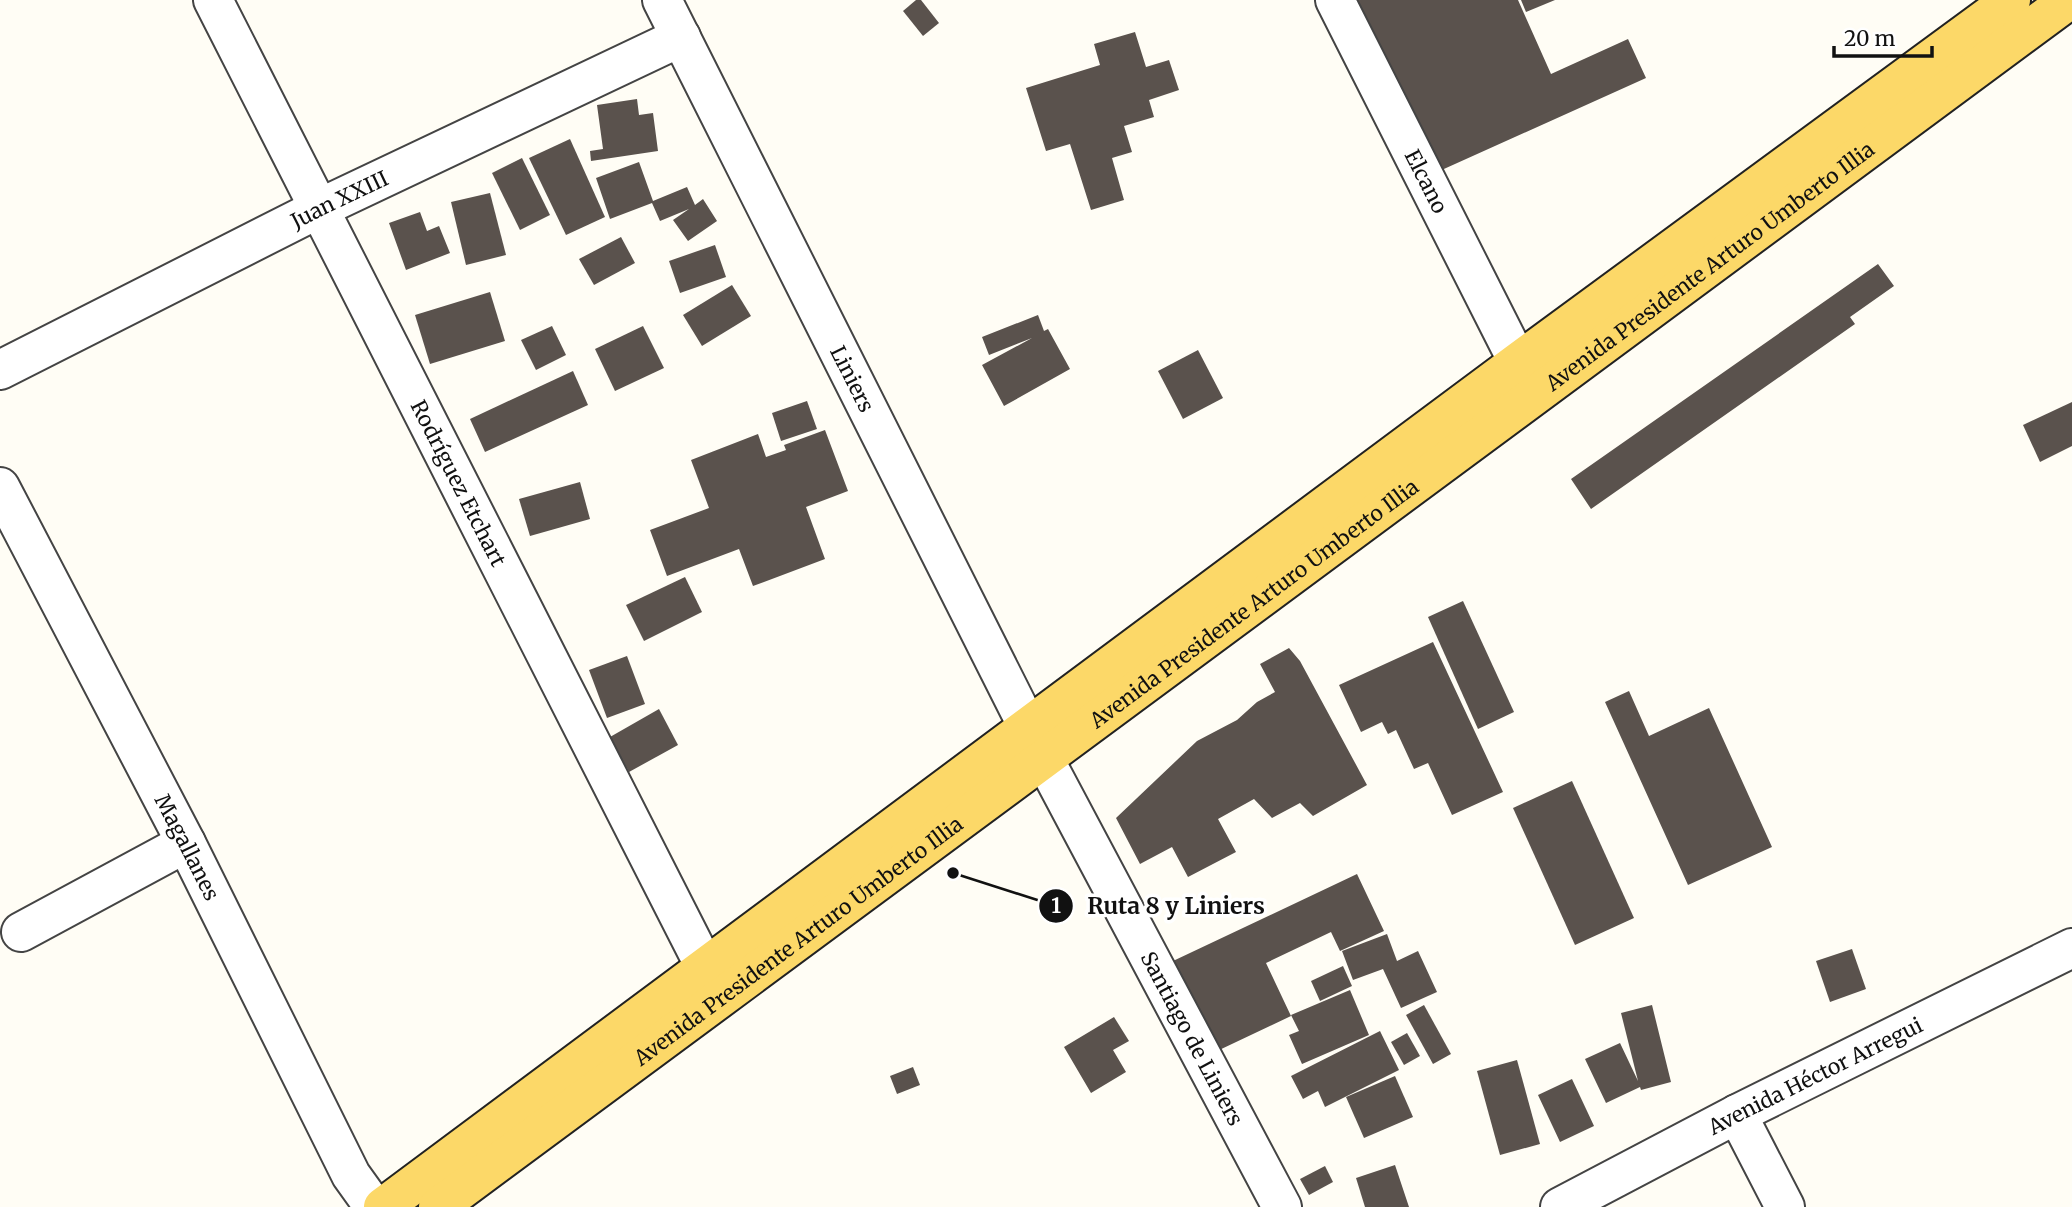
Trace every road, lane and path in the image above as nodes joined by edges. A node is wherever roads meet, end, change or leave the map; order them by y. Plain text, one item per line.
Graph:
1 (213, 0) edge
2 (662, 0) edge
3 (1335, 0) edge
4 (2011, 0) edge
5 (2057, 4) edge
6 (681, 37) junction
7 (320, 208) junction
8 (1518, 362) junction
9 (0, 370) edge
10 (0, 487) edge
11 (1036, 743) junction
12 (186, 843) junction
13 (21, 932) dead end
14 (2072, 948) edge
15 (705, 967) junction
16 (1737, 1114) junction
17 (374, 1207) edge
18 (383, 1207) edge
19 (438, 1207) edge
20 (1282, 1207) edge
21 (1560, 1207) edge
22 (1785, 1207) edge

1 - 7 street, Rodríguez Etchart
2 - 6 street, Liniers
3 - 8 street, Elcano
4 - 8 main road, Avenida Presidente Arturo Umberto Illia
5 - 11 main road, Avenida Presidente Arturo Umberto Illia
6 - 7 street, Juan XXIII
6 - 11 street, Liniers
7 - 9 street, Juan XXIII
7 - 15 street, Rodríguez Etchart
8 - 11 main road, Avenida Presidente Arturo Umberto Illia
10 - 12 street, Magallanes
11 - 15 main road, Avenida Presidente Arturo Umberto Illia
11 - 19 main road, Avenida Presidente Arturo Umberto Illia
11 - 20 street, Santiago de Liniers
12 - 13 street
12 - 17 street, Magallanes
14 - 16 street, Avenida Héctor Arregui
15 - 18 main road, Avenida Presidente Arturo Umberto Illia
16 - 21 street, Avenida Héctor Arregui
16 - 22 street

